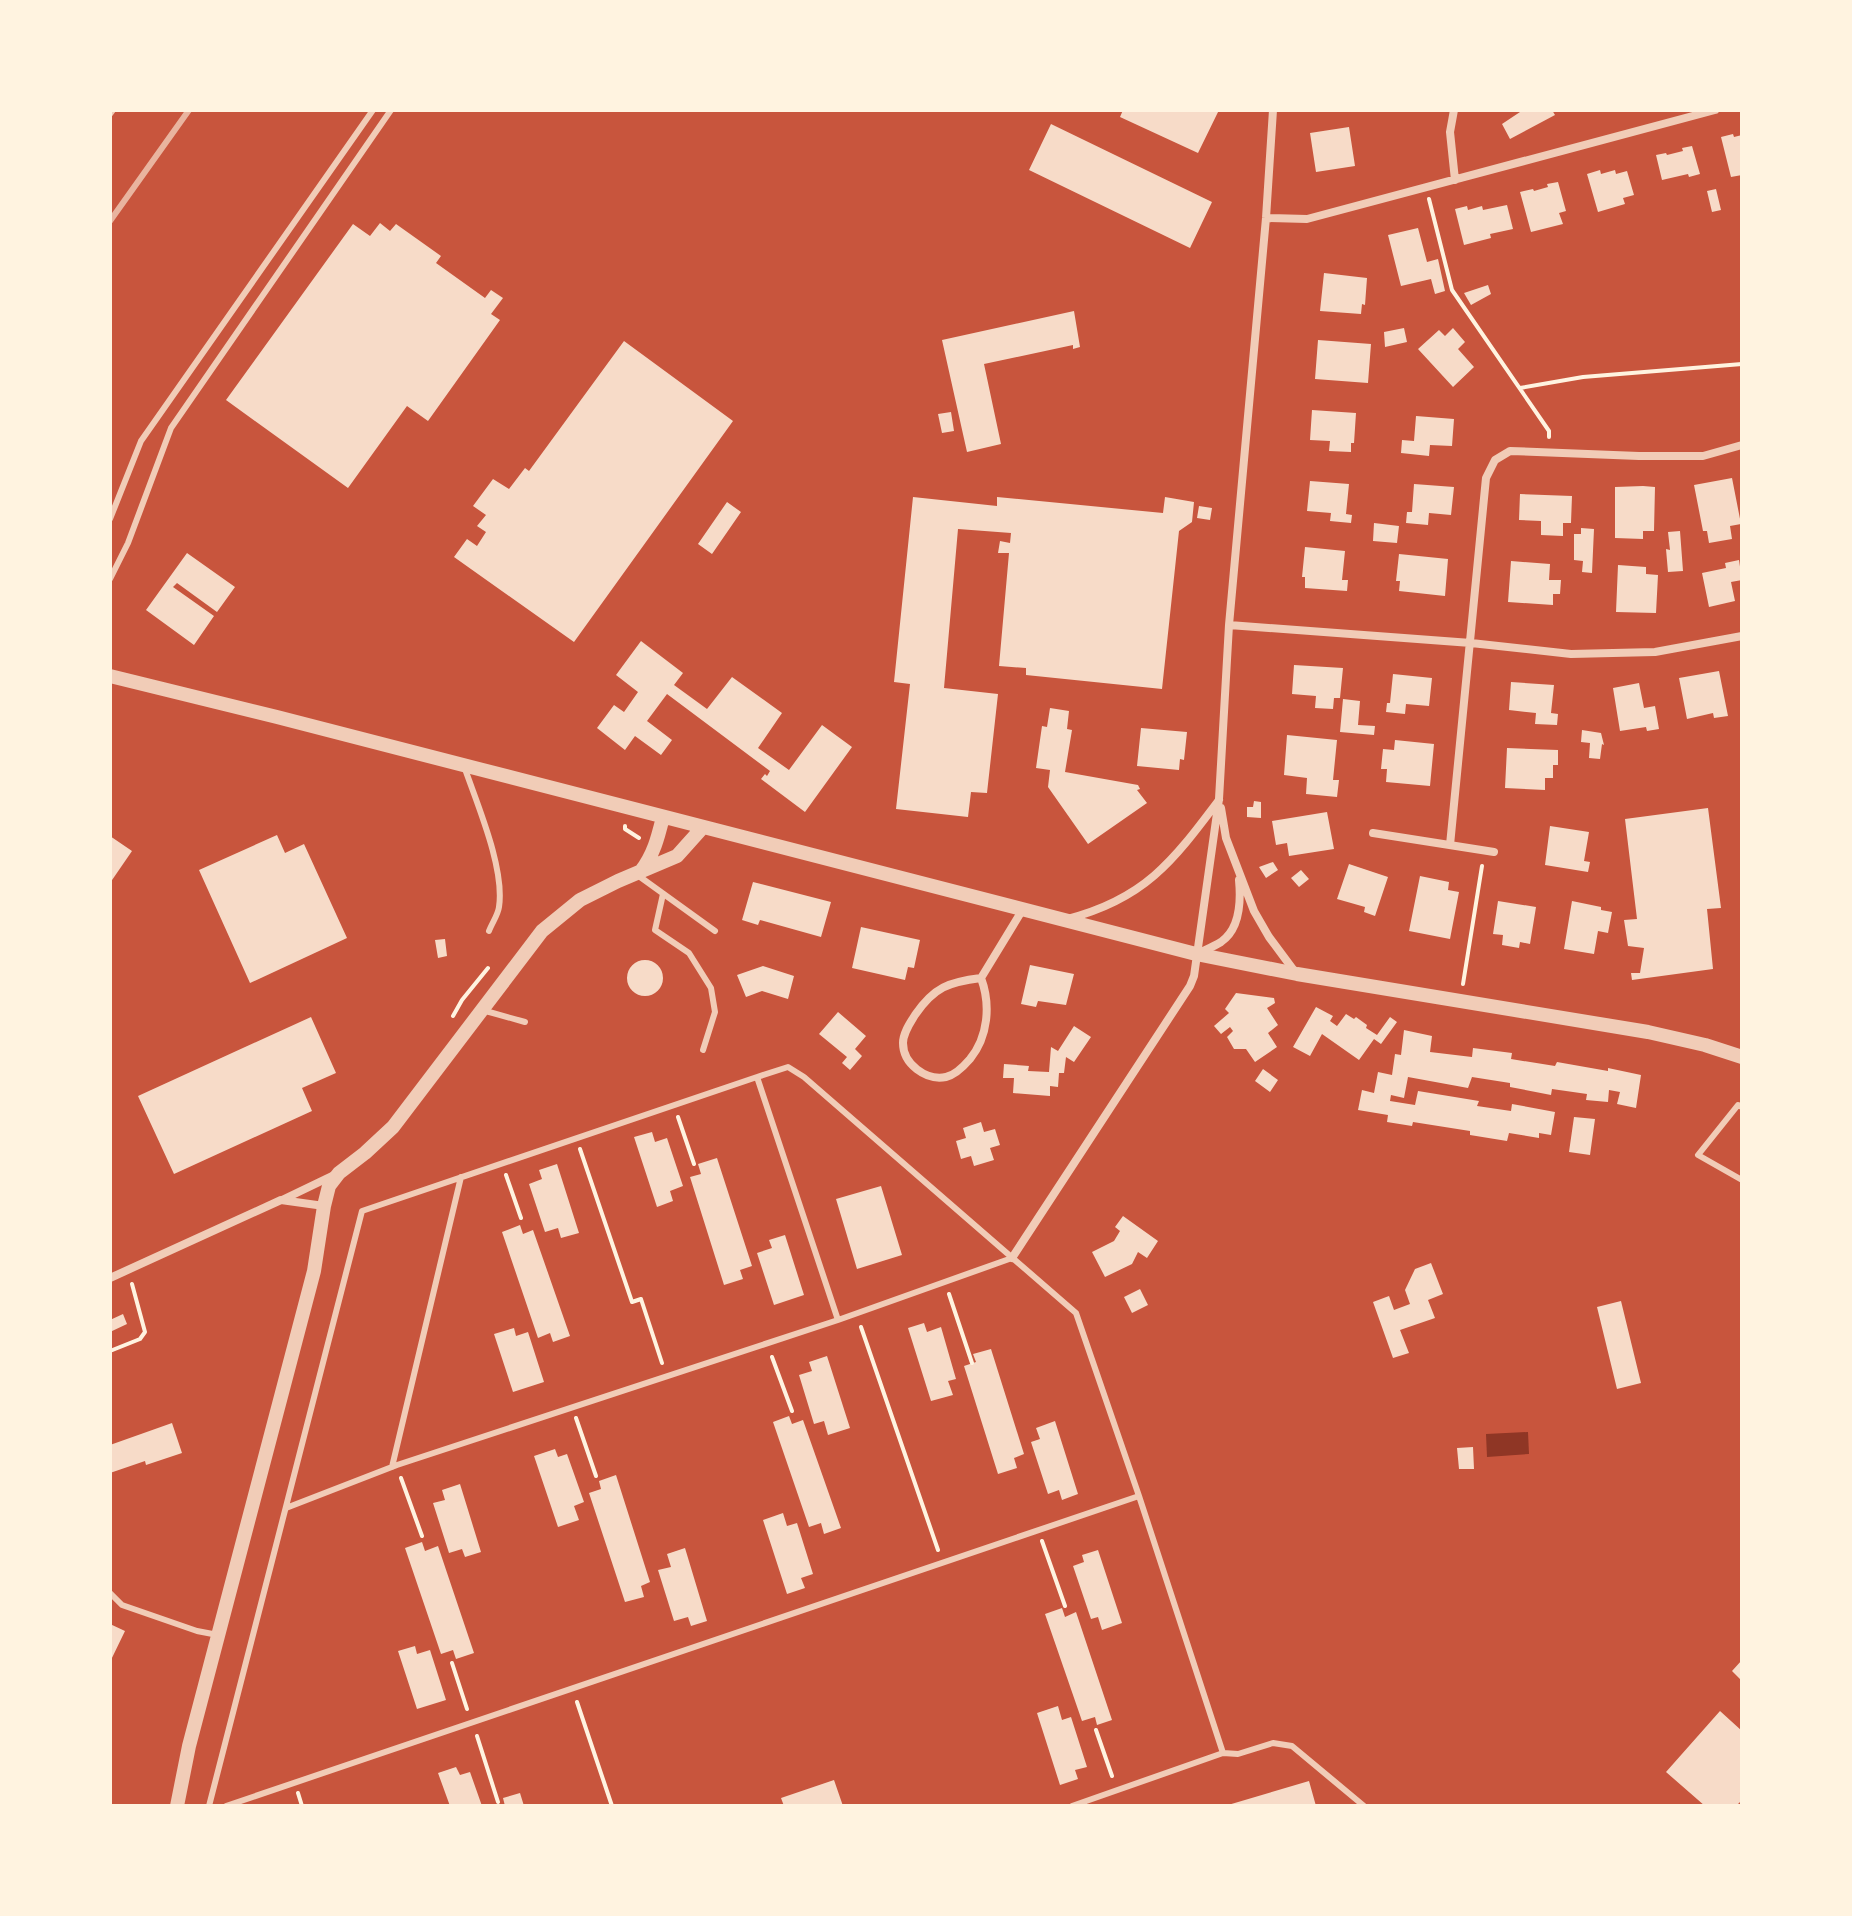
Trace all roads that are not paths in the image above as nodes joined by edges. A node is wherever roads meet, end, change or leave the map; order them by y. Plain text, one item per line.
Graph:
1 (373, 110) edge
2 (391, 110) edge
3 (1273, 110) edge
4 (1454, 110) edge
5 (1715, 110) edge
6 (1455, 180) junction
7 (1266, 218) junction
8 (1742, 445) edge
9 (110, 519) edge
10 (110, 579) edge
11 (1229, 625) junction
12 (1742, 636) edge
13 (1471, 643) junction
14 (110, 676) edge
15 (464, 765) junction
16 (1219, 799) junction
17 (663, 817) junction
18 (703, 827) junction
19 (1373, 833) dead end
20 (1450, 845) junction
21 (1489, 851) road end
22 (1238, 871) junction
23 (638, 873) junction
24 (663, 894) junction
25 (1023, 909) junction
26 (1063, 920) junction
27 (489, 931) dead end
28 (715, 931) dead end
29 (1196, 954) junction
30 (1297, 974) junction
31 (981, 978) junction
32 (482, 1010) junction
33 (525, 1022) dead end
34 (703, 1050) dead end
35 (1742, 1057) edge
36 (757, 1077) junction
37 (1742, 1107) edge
38 (339, 1173) junction
39 (461, 1177) junction
40 (1742, 1180) edge
41 (281, 1200) junction
42 (324, 1206) junction
43 (1012, 1258) junction
44 (110, 1278) edge
45 (838, 1320) junction
46 (394, 1466) junction
47 (1139, 1496) junction
48 (285, 1509) junction
49 (110, 1593) edge
50 (218, 1635) junction
51 (1223, 1753) junction
52 (177, 1806) edge
53 (209, 1806) edge
54 (226, 1806) edge
55 (1072, 1806) edge
56 (1364, 1806) edge

1 - 9 lane
2 - 10 lane
3 - 7 street
4 - 6 street
5 - 6 street
6 - 7 street
7 - 11 street
8 - 13 street
11 - 13 street
11 - 16 street
12 - 13 street
13 - 20 street
14 - 15 street
15 - 17 street
15 - 27 lane
16 - 22 street
16 - 26 street
16 - 29 street
17 - 18 street
17 - 23 street
18 - 23 street
18 - 25 street
19 - 20 street
20 - 21 street
22 - 29 street
22 - 30 street
23 - 24 lane
23 - 32 street
24 - 28 lane
24 - 34 lane
25 - 26 street
25 - 31 street
26 - 29 street
29 - 30 street
29 - 43 street
30 - 35 street
31 - 31 street
32 - 33 lane
32 - 38 street
36 - 39 lane
36 - 43 lane
36 - 45 lane
37 - 40 lane
38 - 41 street
38 - 42 street
39 - 46 lane
39 - 48 lane
41 - 42 street
41 - 44 street
42 - 50 street
43 - 45 lane
43 - 47 lane
45 - 46 lane
46 - 48 lane
47 - 51 lane
47 - 54 lane
48 - 53 lane
49 - 50 lane
50 - 52 street
51 - 55 lane
51 - 56 lane

